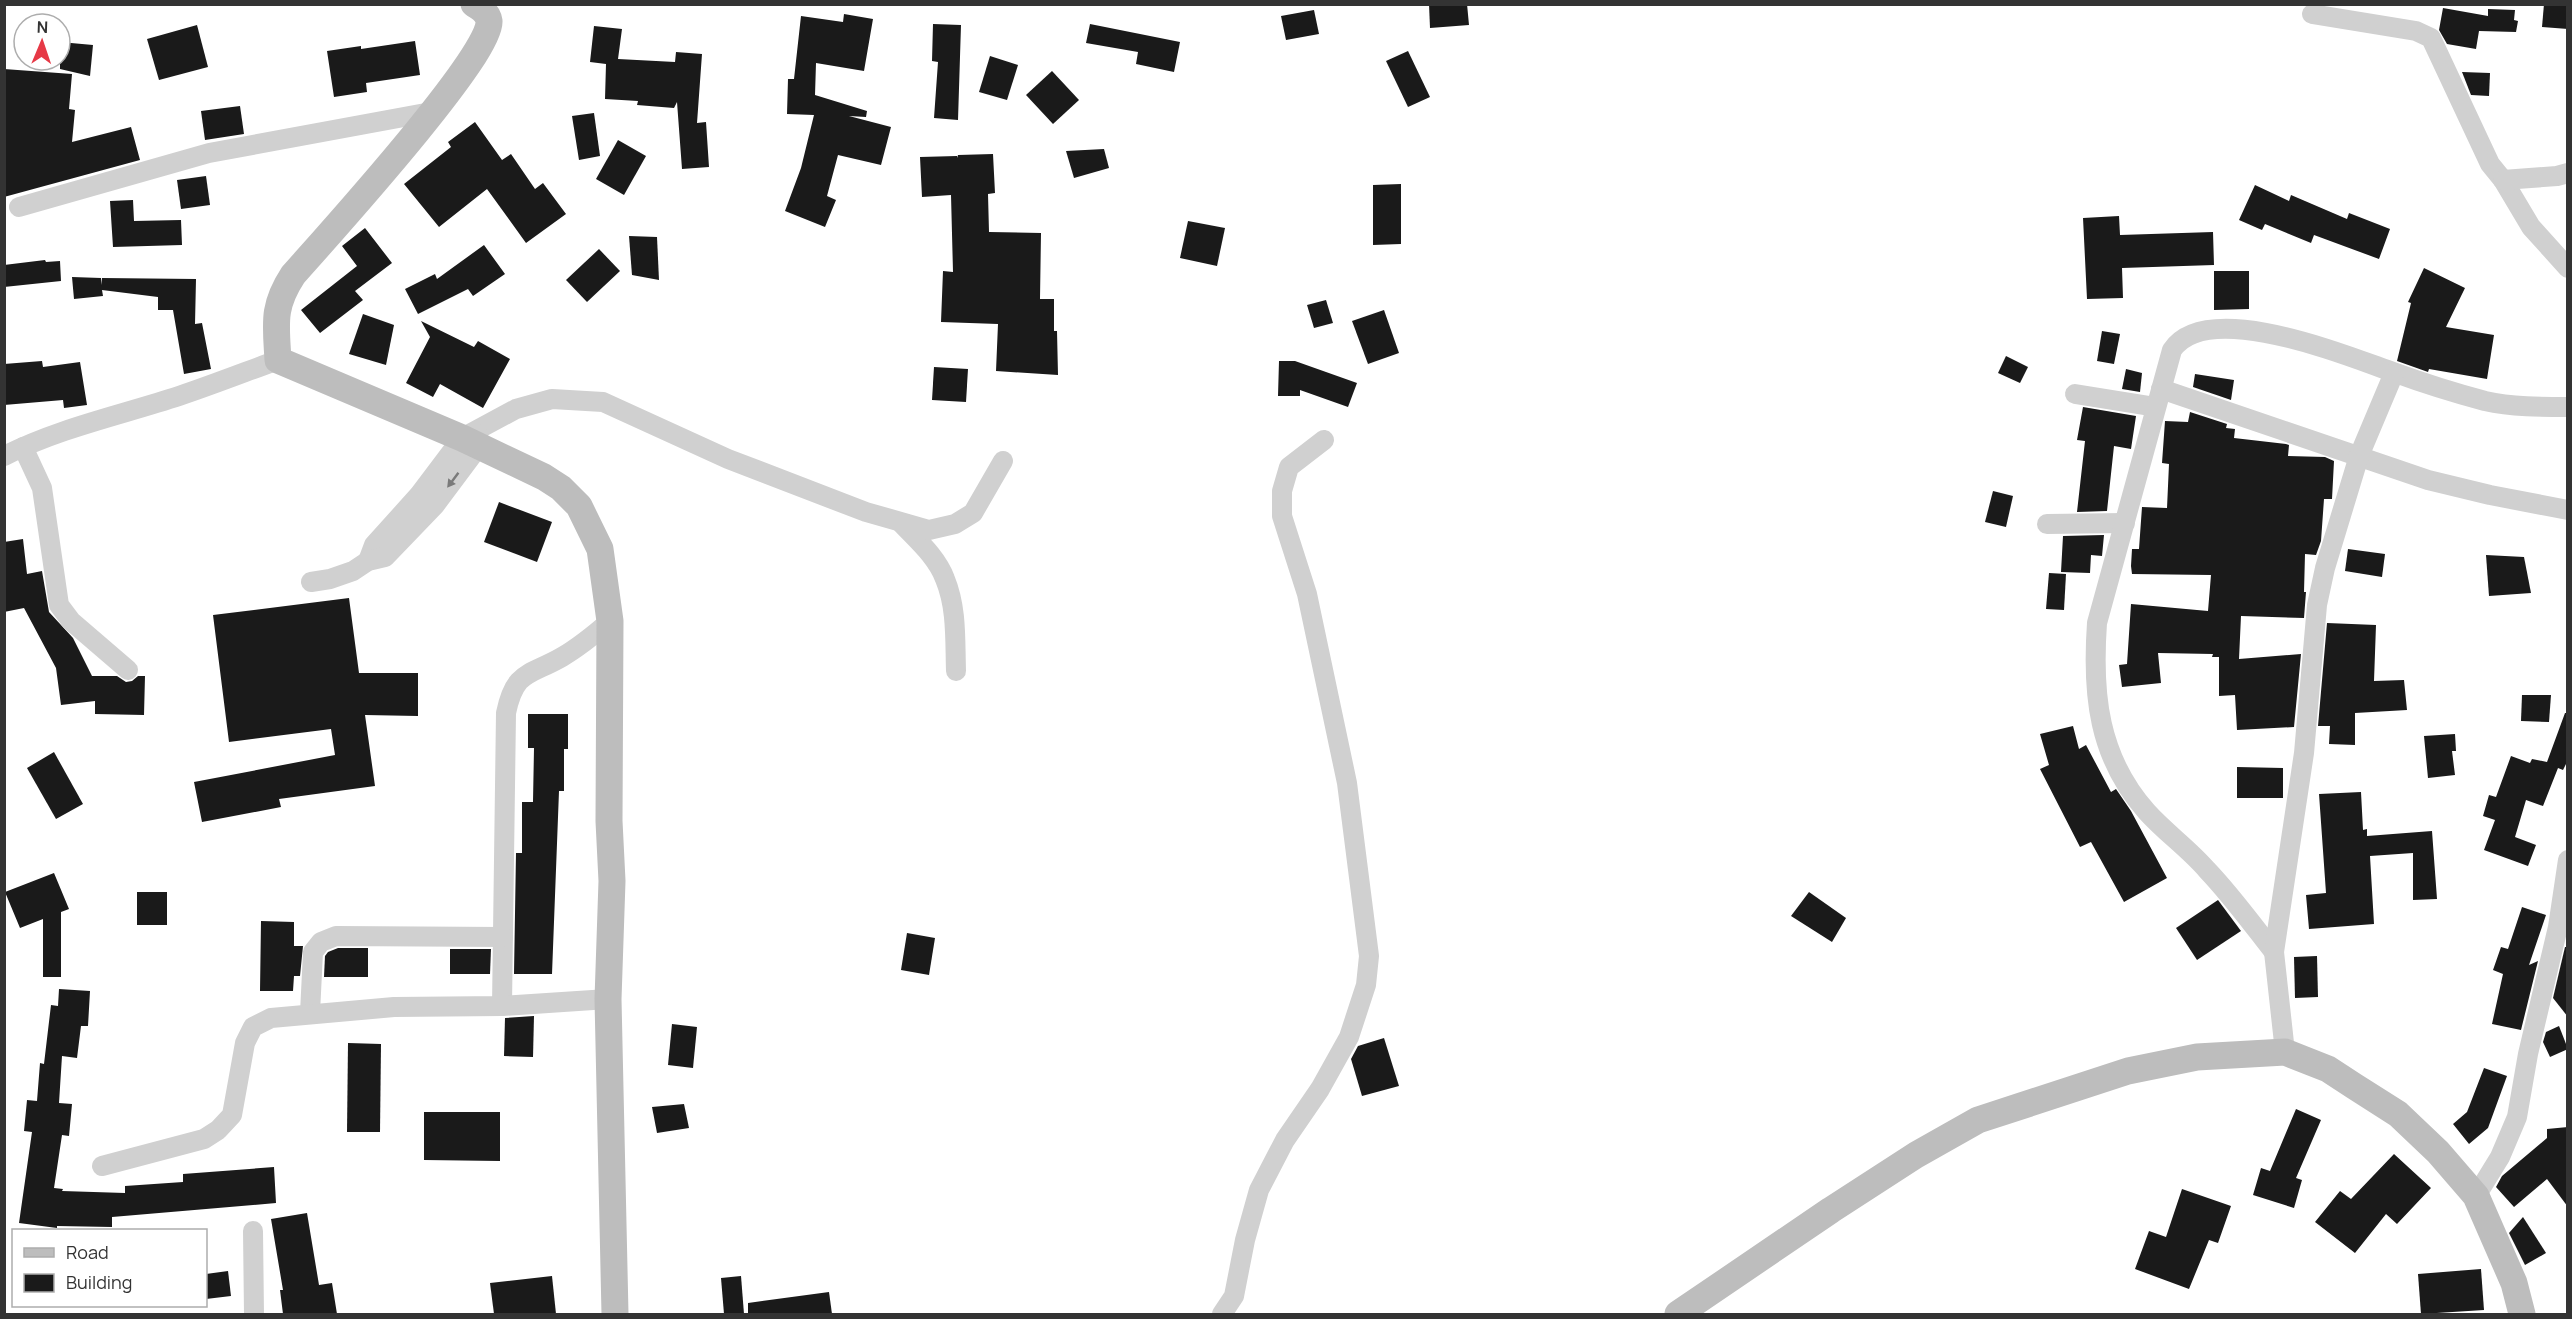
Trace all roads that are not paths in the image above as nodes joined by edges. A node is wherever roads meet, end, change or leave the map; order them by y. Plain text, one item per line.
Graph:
1 (474, 4) edge
2 (2312, 14) dead end
3 (431, 112) junction
4 (2568, 173) edge
5 (2503, 180) junction
6 (19, 207) dead end
7 (2568, 268) edge
8 (278, 360) junction
9 (2394, 373) junction
10 (2075, 394) dead end
11 (2159, 398) junction
12 (2568, 407) edge
13 (473, 438) junction
14 (1324, 440) dead end
15 (23, 447) junction
16 (4, 456) edge
17 (2359, 456) junction
18 (1003, 461) dead end
19 (2568, 510) edge
20 (2125, 523) junction
21 (902, 524) junction
22 (2047, 524) dead end
23 (311, 582) dead end
24 (610, 621) junction
25 (128, 670) dead end
26 (956, 671) dead end
27 (2568, 860) edge
28 (503, 937) junction
29 (2274, 952) junction
30 (608, 999) junction
31 (502, 1006) junction
32 (310, 1013) junction
33 (2285, 1052) junction
34 (102, 1166) dead end
35 (2476, 1196) junction
36 (253, 1231) dead end
37 (254, 1314) edge
38 (615, 1314) edge
39 (1222, 1314) edge
40 (1678, 1314) edge
41 (2522, 1314) edge

1 - 3 street
2 - 5 street
3 - 6 street
3 - 8 street
4 - 5 street
5 - 7 street
8 - 13 street
8 - 15 street
9 - 11 street
9 - 12 street
9 - 17 street
10 - 11 street
11 - 17 street
11 - 20 street
13 - 21 street
13 - 23 street
13 - 24 street
14 - 39 street
15 - 16 street
15 - 25 street
17 - 19 street
17 - 29 street
18 - 21 street
20 - 22 street
20 - 29 street
21 - 26 street
24 - 28 street
24 - 30 street
27 - 35 street
28 - 31 street
28 - 32 street
29 - 33 street
30 - 31 street
30 - 38 street
31 - 32 street
32 - 34 street
33 - 35 street
33 - 40 street
35 - 41 street
36 - 37 street

